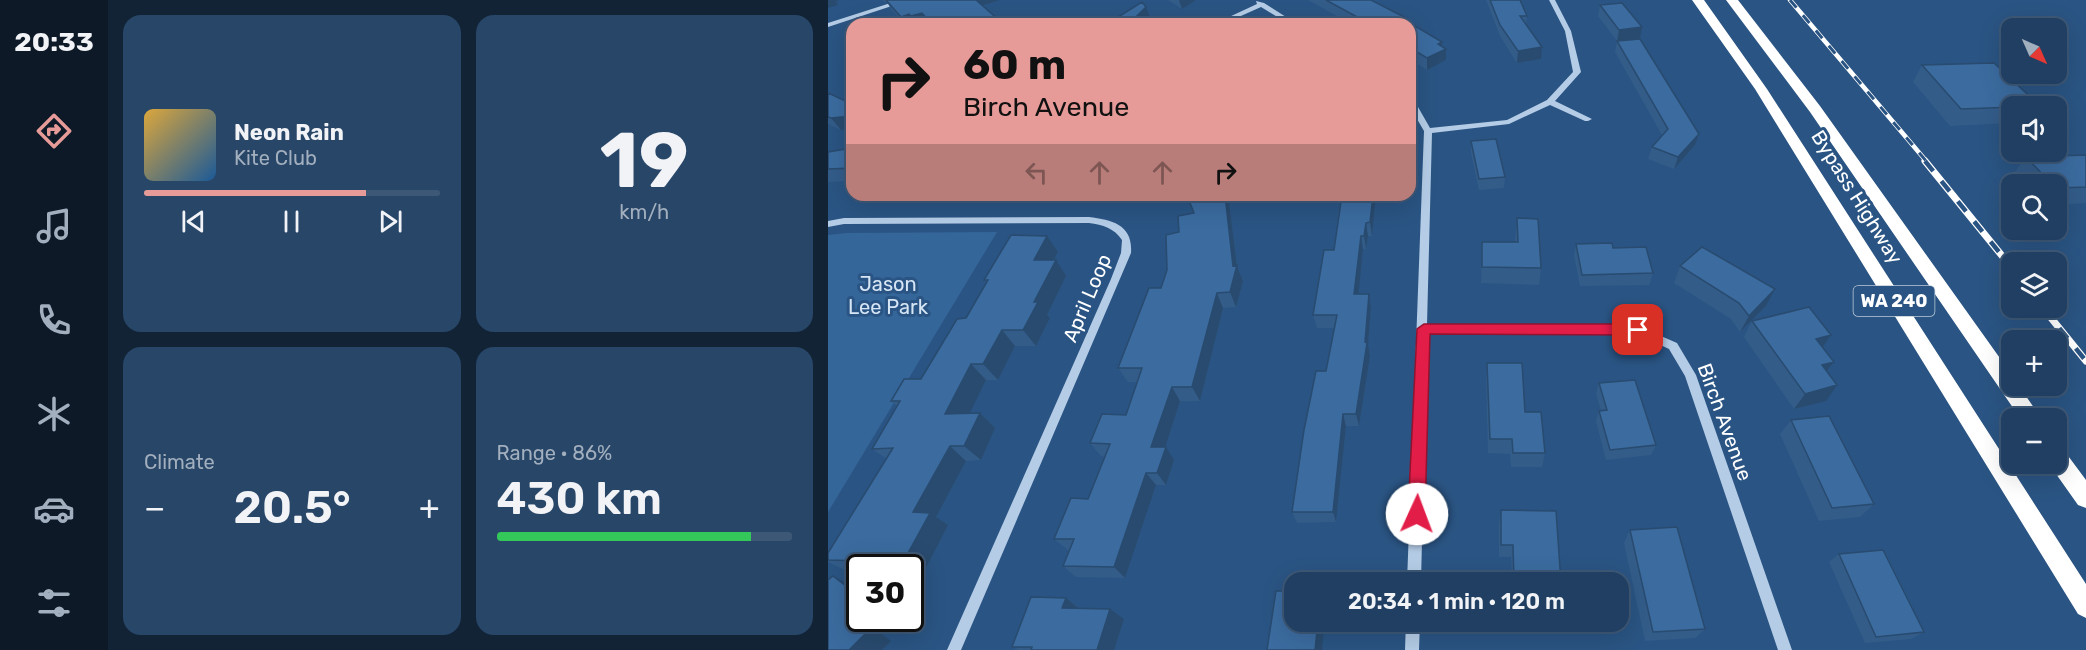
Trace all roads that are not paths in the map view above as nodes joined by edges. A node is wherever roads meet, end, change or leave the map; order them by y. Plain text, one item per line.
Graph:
1 (907, 0) edge
2 (1255, 0) edge
3 (1552, 0) edge
4 (1698, 0) edge
5 (1732, 0) edge
6 (1262, 4) junction
7 (848, 18) edge
8 (1230, 18) edge
9 (1284, 18) edge
10 (845, 19) edge
11 (828, 24) edge
12 (1550, 102) junction
13 (1416, 110) edge
14 (1588, 119) dead end
15 (1428, 131) junction
16 (828, 224) edge
17 (1424, 329) junction
18 (2024, 408) edge
19 (2067, 471) edge
20 (2086, 498) edge
21 (1414, 572) edge
22 (2086, 606) edge
23 (1413, 632) edge
24 (954, 650) edge
25 (1412, 650) edge
26 (1785, 650) edge

1 - 7 street
2 - 6 street
3 - 12 street
4 - 22 highway, Bypass Highway / WA 240
5 - 18 highway, Bypass Highway / WA 240
6 - 8 street
6 - 9 street
10 - 11 street
12 - 14 street
12 - 15 street
13 - 15 street
15 - 17 street
16 - 24 street, April Loop
17 - 21 street
17 - 26 street, Birch Avenue
19 - 20 highway
23 - 25 street

